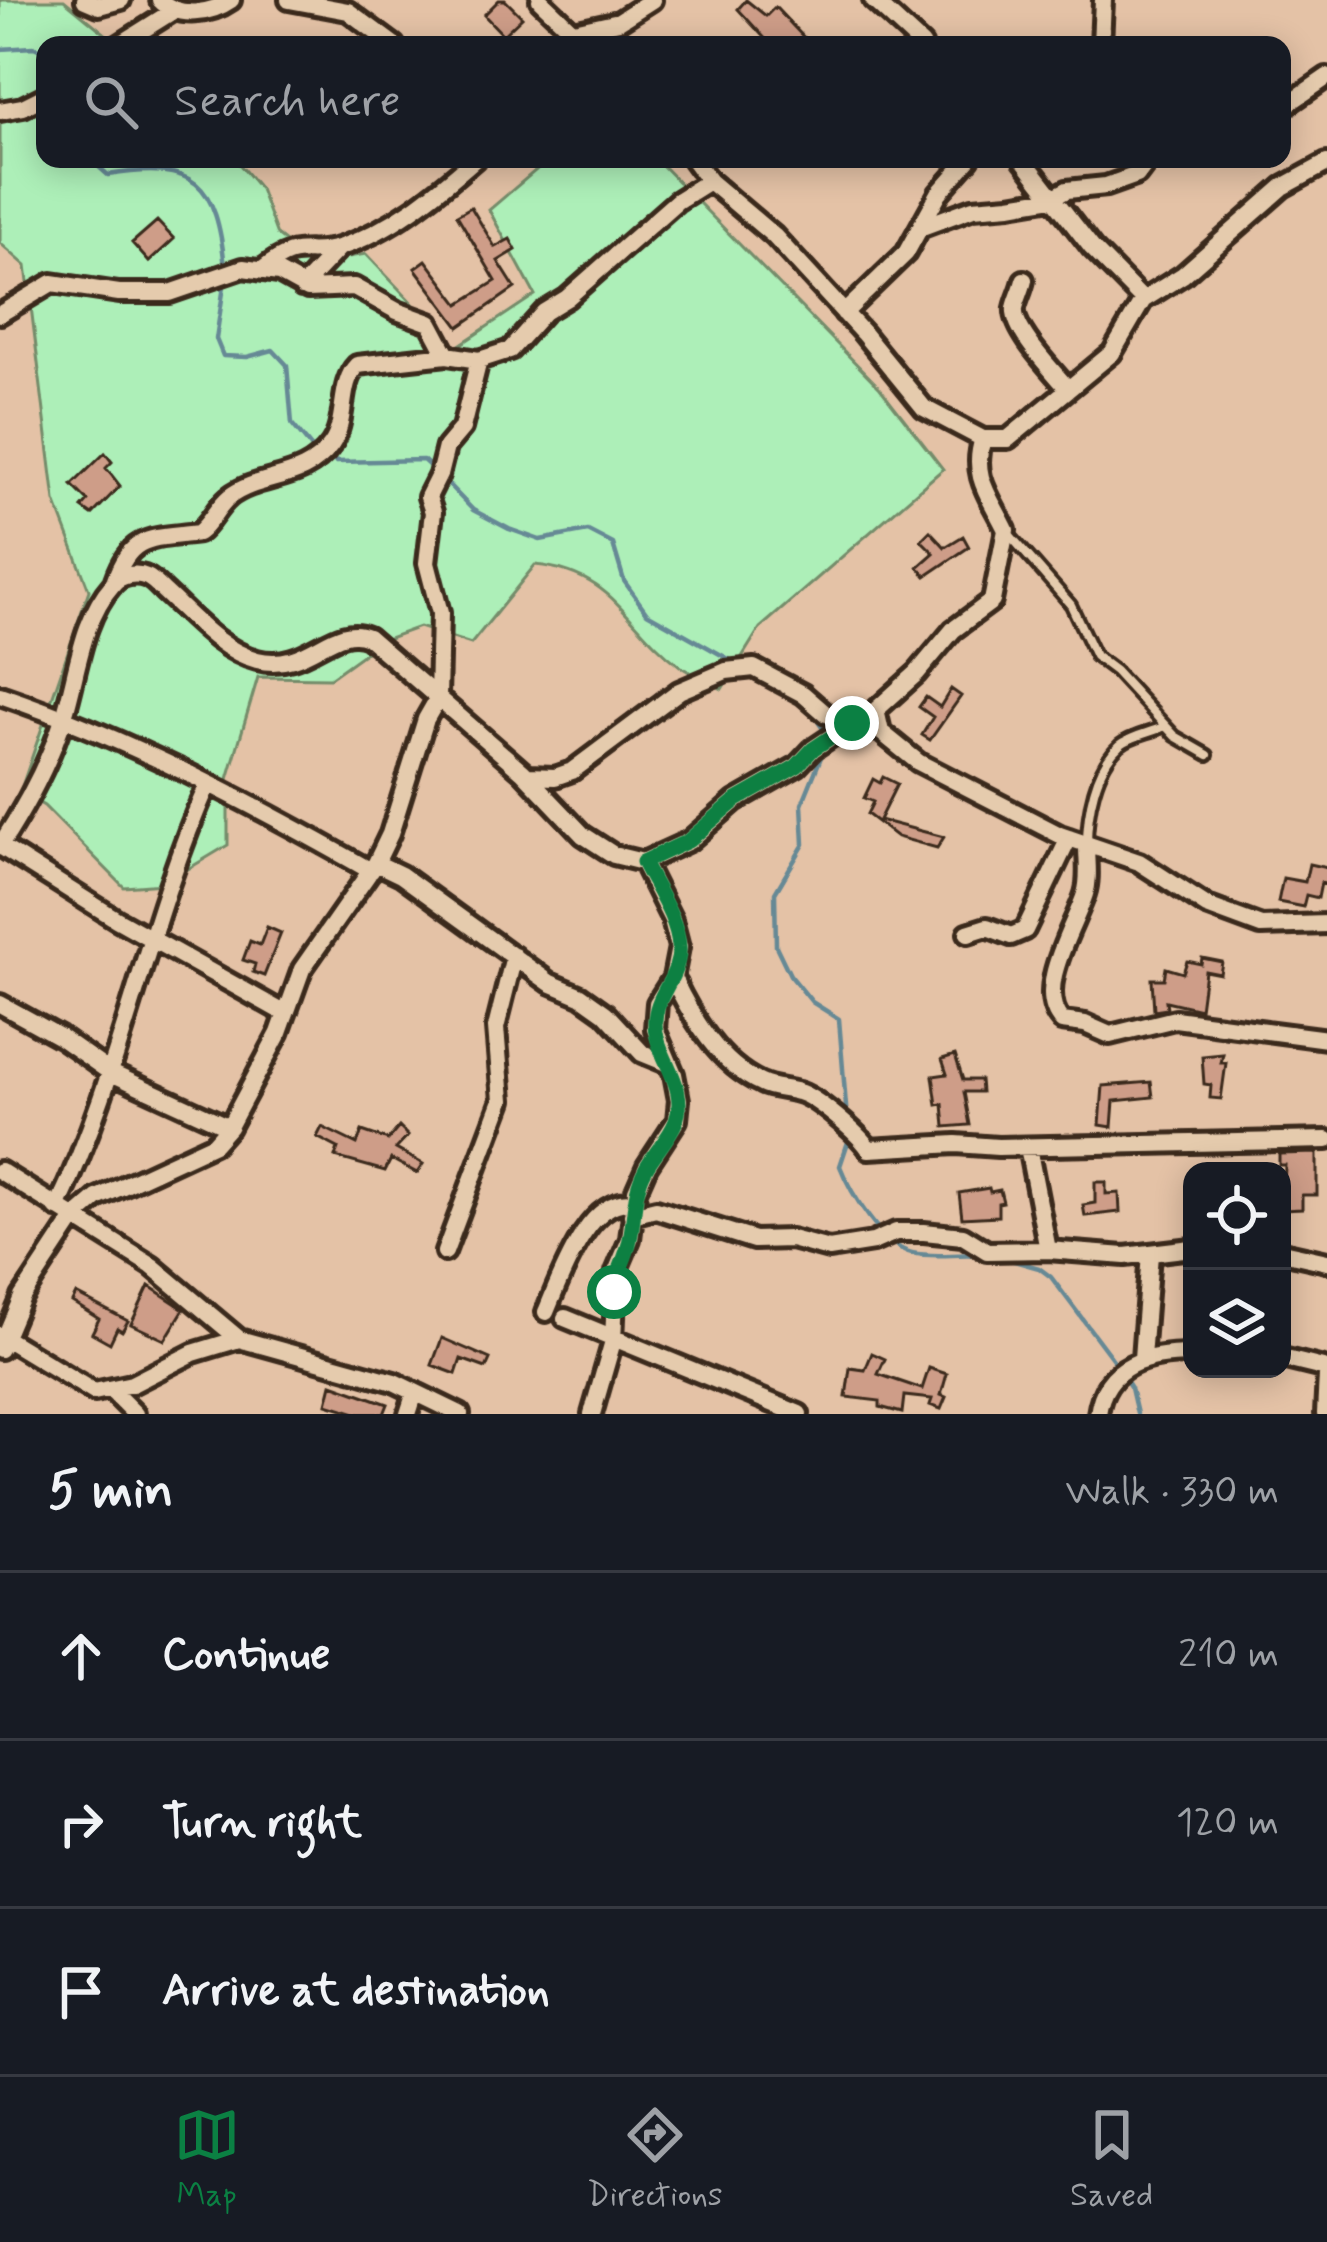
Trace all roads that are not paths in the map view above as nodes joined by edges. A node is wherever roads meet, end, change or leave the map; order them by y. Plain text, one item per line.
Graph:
1 (85, 0) edge
2 (121, 0) edge
3 (232, 0) edge
4 (290, 0) edge
5 (539, 0) edge
6 (652, 0) edge
7 (873, 0) edge
8 (1103, 0) edge
9 (166, 6) edge
10 (130, 36) edge
11 (382, 36) edge
12 (578, 36) edge
13 (585, 36) edge
14 (912, 36) edge
15 (1101, 36) edge
16 (1327, 77) edge
17 (36, 100) edge
18 (1291, 102) edge
19 (0, 111) edge
20 (1327, 163) edge
21 (464, 168) edge
22 (700, 168) edge
23 (961, 168) edge
24 (1030, 168) edge
25 (1142, 168) edge
26 (709, 181) junction
27 (1052, 198) junction
28 (922, 227) junction
29 (339, 248) junction
30 (262, 270) junction
31 (1024, 280) dead end
32 (302, 287) junction
33 (1143, 300) junction
34 (844, 313) junction
35 (0, 314) edge
36 (446, 355) junction
37 (479, 360) junction
38 (1068, 388) junction
39 (982, 439) junction
40 (1006, 530) junction
41 (115, 580) junction
42 (0, 694) edge
43 (437, 698) junction
44 (64, 716) junction
45 (852, 723) junction
46 (1165, 725) junction
47 (881, 732) junction
48 (1208, 754) dead end
49 (528, 776) junction
50 (208, 784) junction
51 (1069, 838) junction
52 (0, 846) edge
53 (1087, 846) junction
54 (643, 862) junction
55 (373, 867) junction
56 (1327, 924) edge
57 (968, 933) dead end
58 (153, 940) junction
59 (514, 956) junction
60 (673, 977) junction
61 (0, 1004) edge
62 (286, 1014) junction
63 (1327, 1039) edge
64 (669, 1064) junction
65 (111, 1072) junction
66 (229, 1127) junction
67 (1327, 1140) edge
68 (1028, 1147) junction
69 (0, 1172) edge
70 (57, 1208) junction
71 (633, 1209) junction
72 (74, 1218) junction
73 (1183, 1249) edge
74 (1048, 1250) junction
75 (445, 1252) dead end
76 (1150, 1254) junction
77 (1291, 1254) edge
78 (1327, 1262) edge
79 (547, 1312) dead end
80 (565, 1318) dead end
81 (238, 1339) junction
82 (2, 1340) edge
83 (613, 1341) junction
84 (1183, 1355) edge
85 (1142, 1358) junction
86 (1291, 1361) edge
87 (1327, 1372) edge
88 (112, 1390) junction
89 (415, 1392) junction
90 (135, 1414) edge
91 (408, 1414) edge
92 (460, 1414) edge
93 (592, 1414) edge
94 (799, 1414) edge
95 (1098, 1414) edge
96 (1325, 1414) edge

1 - 2 street
3 - 9 street
4 - 11 street
5 - 12 street
6 - 13 street
7 - 14 street
8 - 15 street
9 - 10 street
16 - 18 street
17 - 19 street
20 - 33 street
21 - 29 street
22 - 26 street
23 - 28 street
24 - 27 street
25 - 27 street
26 - 34 street
26 - 37 street
27 - 28 street
27 - 33 street
28 - 34 street
29 - 30 street
29 - 32 street
30 - 32 street
30 - 35 street
31 - 38 street
32 - 36 street
33 - 38 street
34 - 39 street
36 - 37 street
36 - 41 street
37 - 43 street
38 - 39 street
39 - 40 street
40 - 46 lane
40 - 47 street
41 - 43 street
41 - 44 street
42 - 44 street
43 - 49 street
43 - 55 street
44 - 50 street
44 - 52 street
45 - 47 street
45 - 49 street
45 - 54 street
46 - 48 lane
46 - 53 lane
47 - 51 street
49 - 54 street
50 - 55 street
50 - 58 street
51 - 53 street
51 - 57 street
52 - 58 street
53 - 56 street
53 - 63 street
54 - 60 street
55 - 59 street
55 - 62 street
58 - 62 street
58 - 65 street
59 - 64 street
59 - 75 street
60 - 64 street
60 - 68 street
61 - 65 street
62 - 66 street
64 - 71 street
65 - 66 street
65 - 70 street
66 - 72 street
67 - 68 street
68 - 74 street
69 - 70 street
70 - 72 street
71 - 74 street
71 - 79 street
71 - 83 street
72 - 81 street
72 - 82 street
73 - 76 street
74 - 76 street
76 - 85 street
77 - 78 street
80 - 83 street
81 - 88 street
81 - 89 street
82 - 88 street
83 - 93 street
83 - 94 street
84 - 85 street
85 - 95 street
86 - 87 street
87 - 96 street
88 - 90 street
89 - 91 street
89 - 92 street

